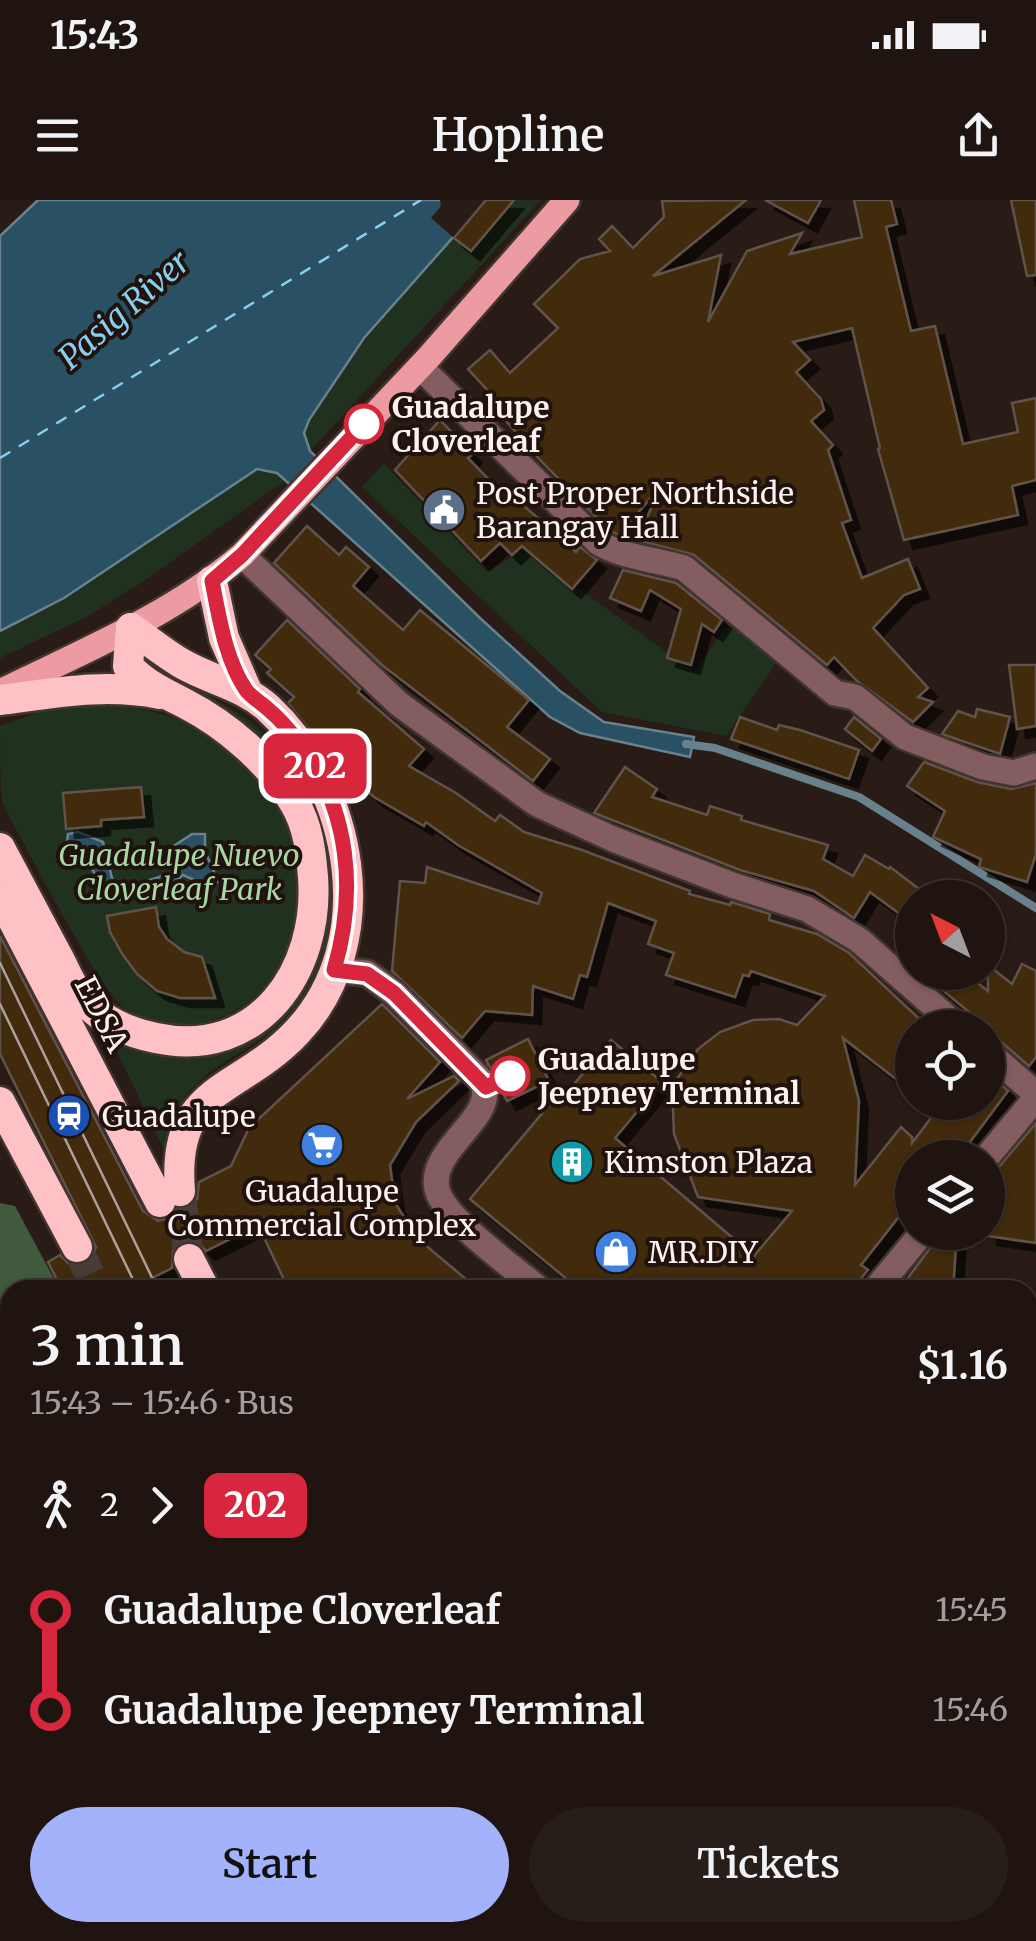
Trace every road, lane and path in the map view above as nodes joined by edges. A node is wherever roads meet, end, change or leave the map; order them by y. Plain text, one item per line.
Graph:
1 (567, 200) edge
2 (420, 367) junction
3 (242, 555) junction
4 (212, 581) junction
5 (131, 628) junction
6 (247, 691) junction
7 (0, 692) edge
8 (163, 694) junction
9 (0, 700) edge
10 (1036, 766) edge
11 (0, 848) edge
12 (0, 882) edge
13 (5, 904) edge
14 (334, 970) junction
15 (939, 1010) edge
16 (1005, 1068) edge
17 (1036, 1096) edge
18 (0, 1102) edge
19 (7, 1121) edge
20 (1001, 1140) edge
21 (76, 1246) tunnel mouth
22 (908, 1250) edge
23 (189, 1259) tunnel mouth
24 (200, 1280) edge
25 (528, 1280) edge
26 (883, 1280) edge

1 - 2 main road
2 - 3 main road
2 - 10 street
3 - 4 main road
3 - 15 street
4 - 5 main road
4 - 6 highway
5 - 6 highway
5 - 7 main road
5 - 8 highway
6 - 14 highway
8 - 9 highway
8 - 11 highway
12 - 13 highway, EDSA
13 - 14 highway, EDSA
14 - 25 street
16 - 17 street
17 - 20 street
18 - 19 highway
19 - 21 highway
22 - 26 street
23 - 24 highway

